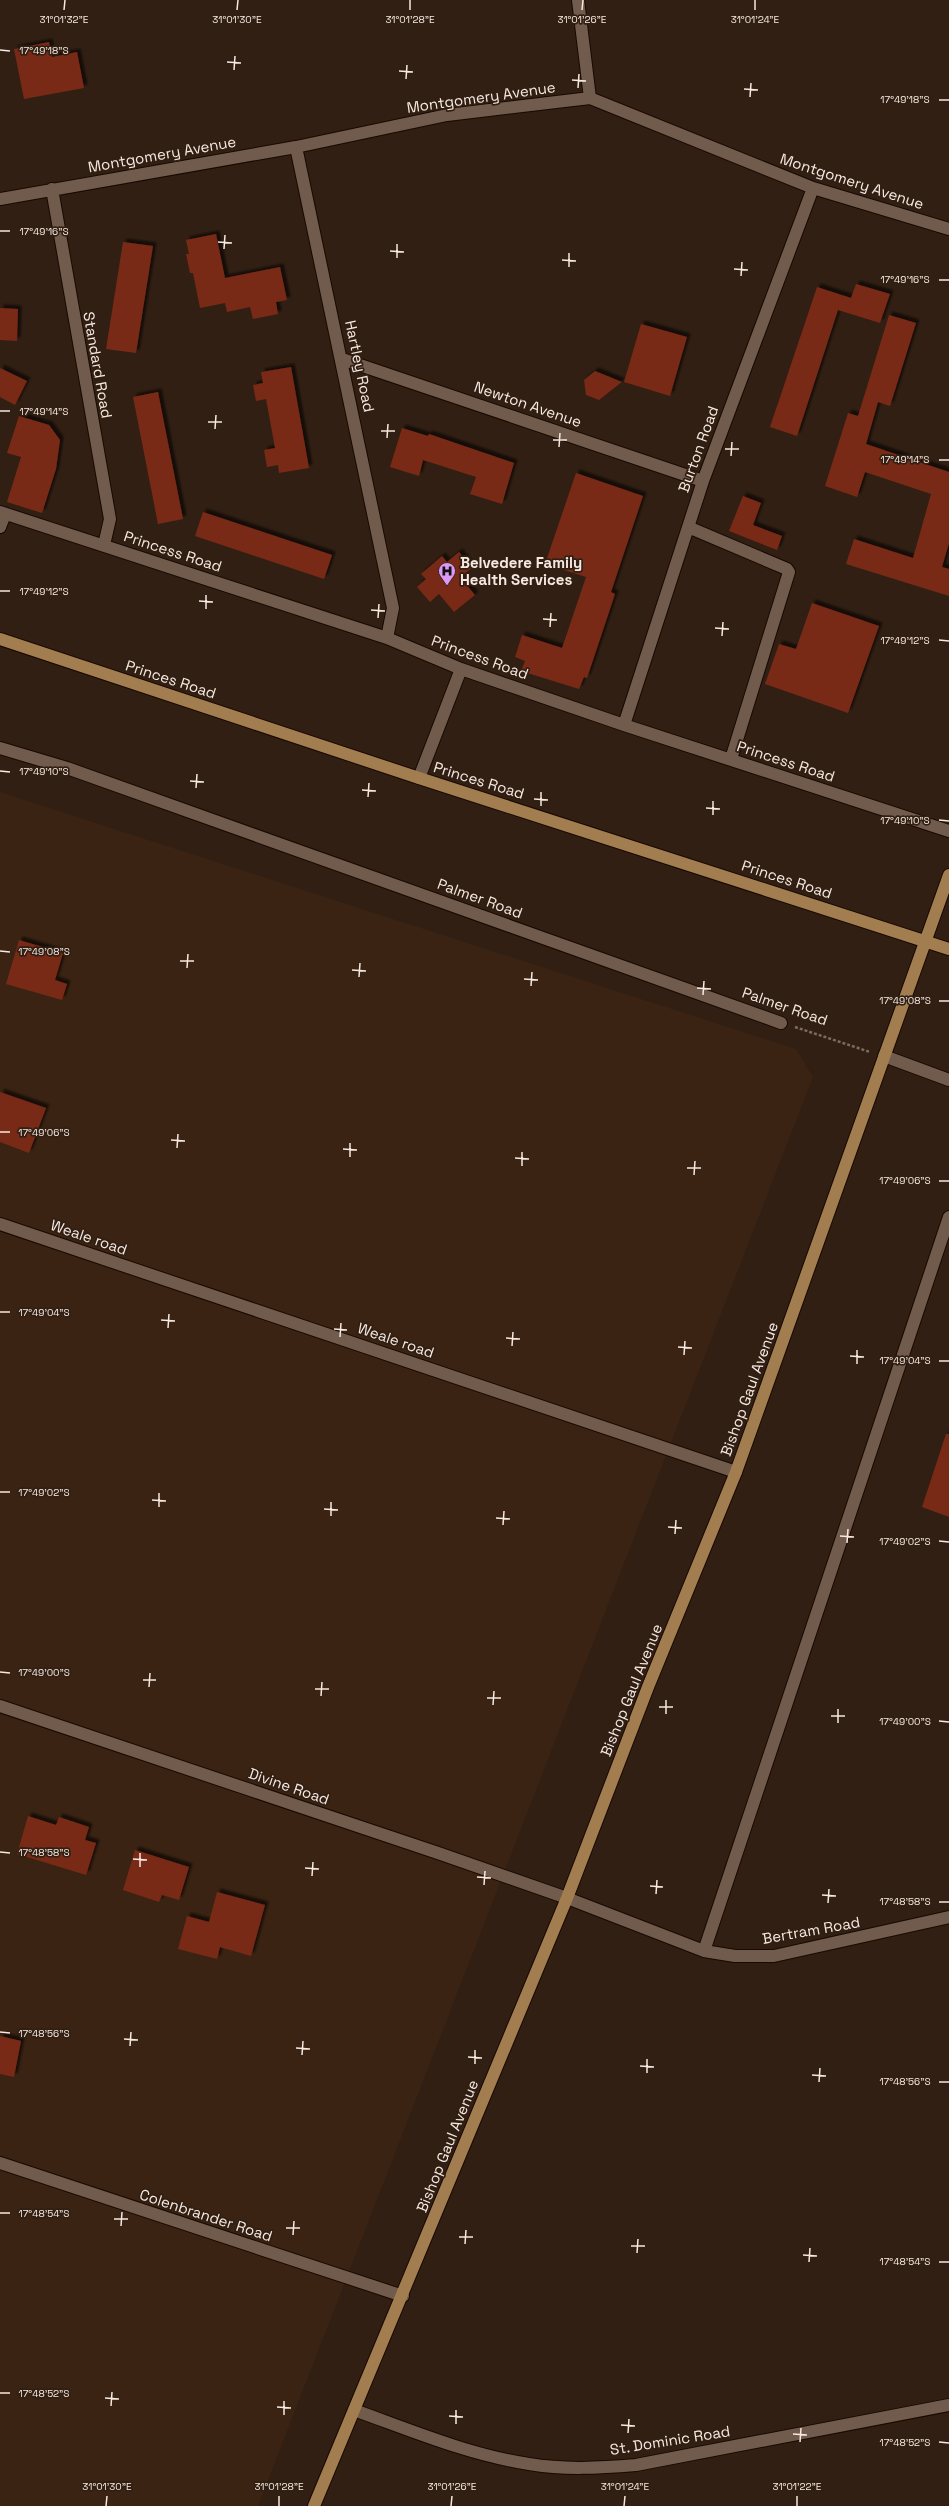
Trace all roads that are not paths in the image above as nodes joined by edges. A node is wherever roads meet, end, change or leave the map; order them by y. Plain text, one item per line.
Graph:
1 (578, 0) edge
2 (590, 98) junction
3 (296, 147) junction
4 (813, 188) junction
5 (52, 189) junction
6 (0, 199) edge
7 (949, 229) edge
8 (342, 359) junction
9 (703, 481) junction
10 (2, 513) edge
11 (0, 527) edge
12 (688, 527) junction
13 (104, 545) junction
14 (387, 638) junction
15 (0, 639) edge
16 (461, 669) junction
17 (624, 725) junction
18 (0, 748) edge
19 (731, 759) junction
20 (419, 778) junction
21 (949, 831) edge
22 (949, 875) edge
23 (926, 940) junction
24 (949, 949) edge
25 (781, 1023) road end
26 (884, 1056) junction
27 (949, 1080) edge
28 (949, 1217) edge
29 (0, 1224) edge
30 (736, 1472) junction
31 (0, 1706) edge
32 (567, 1898) junction
33 (949, 1918) edge
34 (704, 1950) junction
35 (0, 2163) edge
36 (403, 2296) junction
37 (949, 2405) edge
38 (354, 2410) junction
39 (314, 2506) edge

1 - 2 street
2 - 3 street, Montgomery Avenue
2 - 4 street, Montgomery Avenue
3 - 5 street, Montgomery Avenue
3 - 8 street, Hartley Road
4 - 7 street, Montgomery Avenue
4 - 9 street, Burton Road
5 - 6 street, Montgomery Avenue
5 - 13 street, Standard Road
8 - 9 street, Newton Avenue
8 - 14 street, Hartley Road
9 - 12 street, Burton Road
10 - 11 street
10 - 13 street, Princess Road
12 - 17 street, Burton Road
12 - 19 street
13 - 14 street, Princess Road
14 - 16 street, Princess Road
15 - 20 main road, Princes Road
16 - 17 street, Princess Road
16 - 20 street
17 - 19 street, Princess Road
18 - 25 street, Palmer Road
19 - 21 street, Princess Road
20 - 23 main road, Princes Road
22 - 23 main road, Bishop Gaul Avenue
23 - 24 main road, Princes Road
23 - 26 main road, Bishop Gaul Avenue
26 - 27 street
26 - 30 main road, Bishop Gaul Avenue
28 - 34 street
29 - 30 street, Weale road
30 - 32 main road, Bishop Gaul Avenue
31 - 32 street, Divine Road
32 - 34 street, Bertram Road
32 - 36 main road, Bishop Gaul Avenue
33 - 34 street, Bertram Road
35 - 36 street, Colenbrander Road
36 - 38 main road, Bishop Gaul Avenue
37 - 38 street, St. Dominic Road
38 - 39 main road, Bishop Gaul Avenue

